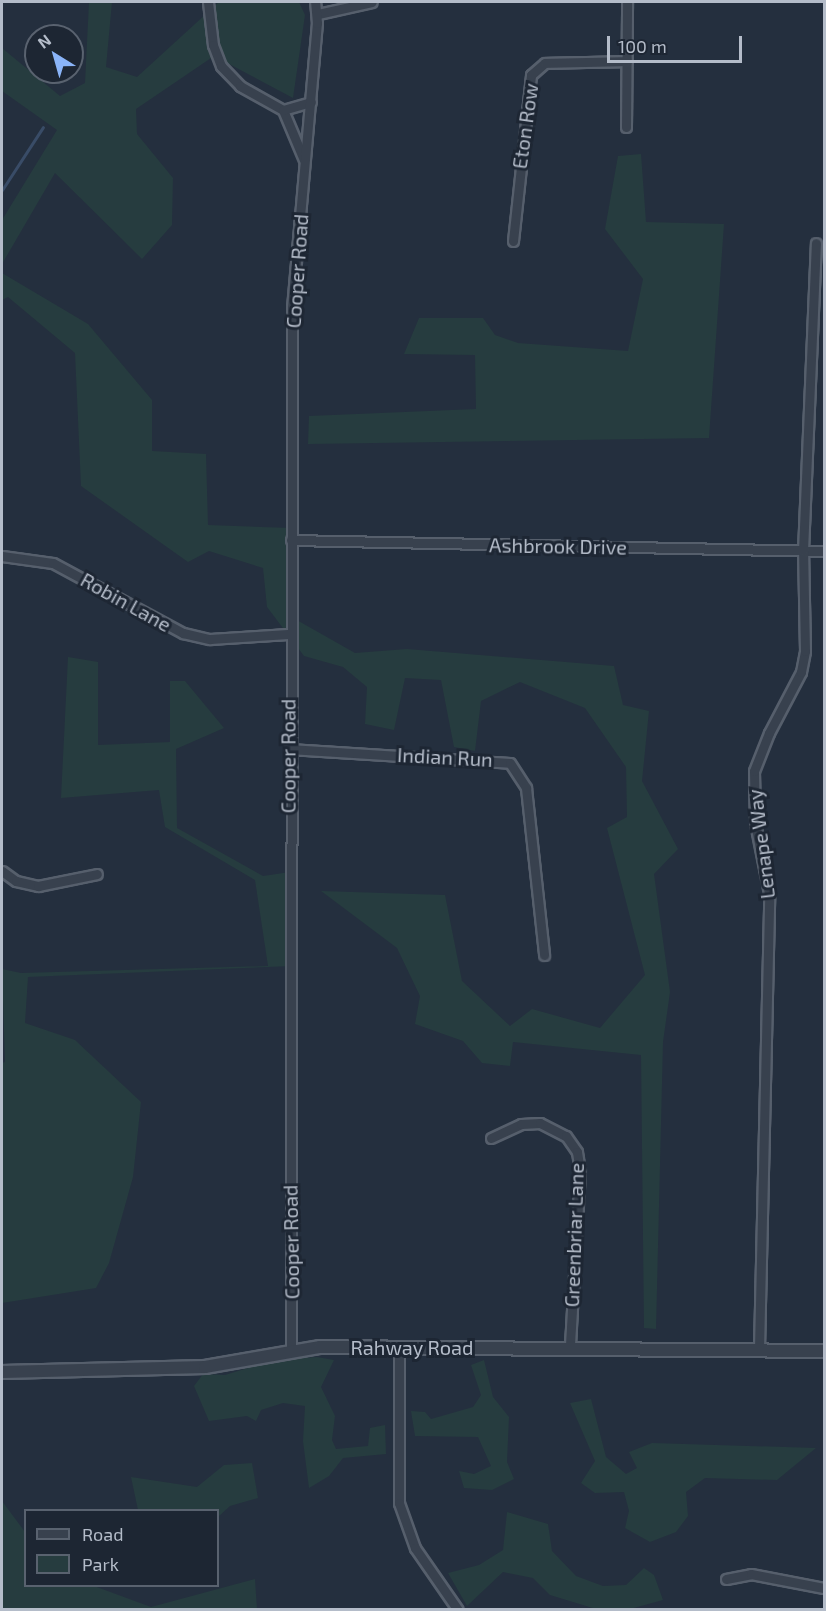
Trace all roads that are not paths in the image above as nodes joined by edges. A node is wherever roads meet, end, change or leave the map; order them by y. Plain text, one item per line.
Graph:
1 (208, 2) edge
2 (315, 2) edge
3 (372, 2) edge
4 (627, 2) edge
5 (318, 14) junction
6 (627, 61) junction
7 (310, 102) junction
8 (283, 110) junction
9 (626, 127) dead end
10 (305, 165) junction
11 (513, 241) dead end
12 (816, 243) dead end
13 (291, 540) junction
14 (803, 551) junction
15 (825, 551) edge
16 (2, 556) edge
17 (288, 634) junction
18 (289, 749) junction
19 (2, 871) edge
20 (97, 874) dead end
21 (544, 955) dead end
22 (491, 1138) dead end
23 (570, 1346) junction
24 (399, 1347) junction
25 (291, 1349) junction
26 (759, 1349) junction
27 (825, 1351) edge
28 (2, 1372) edge
29 (726, 1579) dead end
30 (825, 1588) edge
31 (458, 1610) edge

1 - 8 street
2 - 5 street, Cooper Road
3 - 5 street
4 - 6 street
5 - 7 street, Cooper Road
6 - 9 street
6 - 11 street, Eton Row
7 - 8 street
7 - 10 street, Cooper Road
8 - 10 street, Cooper Road
10 - 13 street, Cooper Road
12 - 14 street, Lenape Way
13 - 14 street, Ashbrook Drive
13 - 17 street, Cooper Road
14 - 15 street, Ashbrook Drive
14 - 26 street, Lenape Way
16 - 17 street, Robin Lane
17 - 18 street, Cooper Road
18 - 21 street, Indian Run
18 - 25 street, Cooper Road
19 - 20 street
22 - 23 street, Greenbriar Lane
23 - 24 street, Rahway Road
23 - 26 street, Rahway Road
24 - 25 street, Rahway Road
24 - 31 street
25 - 28 street, Rahway Road
26 - 27 street, Rahway Road
29 - 30 street

